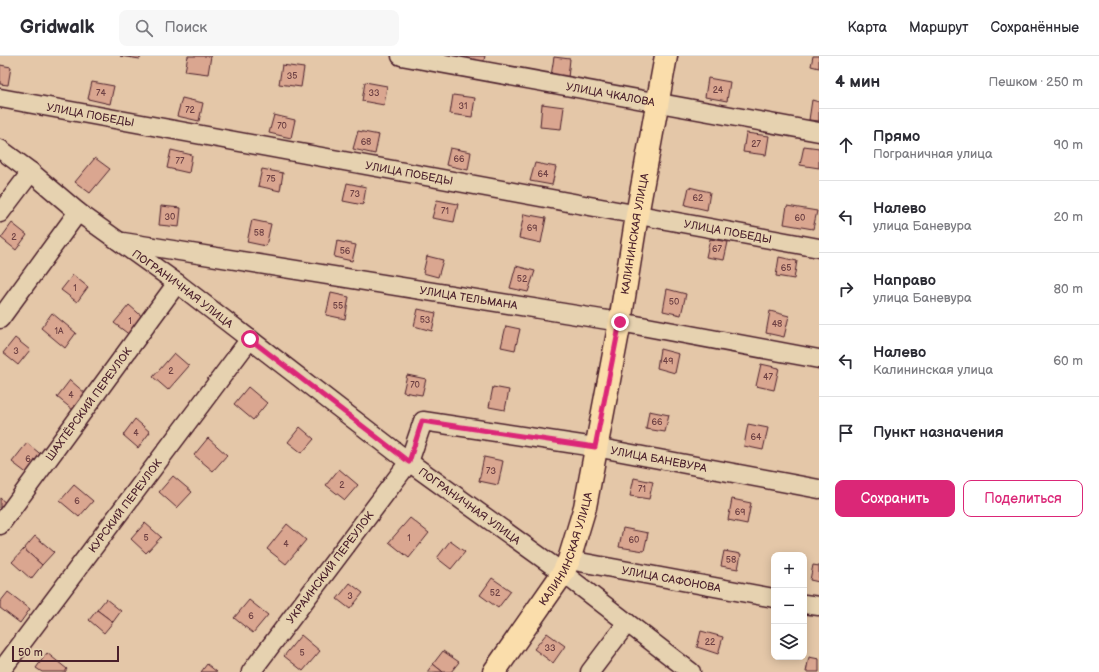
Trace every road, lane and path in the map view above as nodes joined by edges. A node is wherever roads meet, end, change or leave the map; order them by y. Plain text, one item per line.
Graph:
1 (402, 56) edge
2 (666, 56) edge
3 (0, 98) edge
4 (658, 102) junction
5 (819, 132) edge
6 (0, 150) edge
7 (31, 172) junction
8 (78, 212) junction
9 (0, 213) edge
10 (637, 215) junction
11 (118, 241) junction
12 (819, 248) edge
13 (177, 283) junction
14 (0, 319) edge
15 (620, 322) junction
16 (250, 339) junction
17 (819, 359) edge
18 (595, 447) junction
19 (409, 462) junction
20 (819, 488) edge
21 (0, 525) edge
22 (566, 567) junction
23 (771, 598) edge
24 (807, 604) edge
25 (819, 606) edge
26 (626, 623) junction
27 (0, 672) edge
28 (251, 672) edge
29 (494, 672) edge
30 (590, 672) edge
31 (691, 672) edge

1 - 4 street, УЛИЦА ЧКАЛОВА
2 - 4 main road, КАЛИНИНСКАЯ УЛИЦА
3 - 10 street, УЛИЦА ПОБЕДЫ
4 - 5 street, УЛИЦА ЧКАЛОВА
4 - 10 main road, КАЛИНИНСКАЯ УЛИЦА
6 - 7 street, ПОГРАНИЧНАЯ УЛИЦА
7 - 8 street, ПОГРАНИЧНАЯ УЛИЦА
7 - 9 street
8 - 11 street, ПОГРАНИЧНАЯ УЛИЦА
8 - 14 street
10 - 12 street, УЛИЦА ПОБЕДЫ
10 - 15 main road, КАЛИНИНСКАЯ УЛИЦА
11 - 13 street, ПОГРАНИЧНАЯ УЛИЦА
11 - 15 street, УЛИЦА ТЕЛЬМАНА
13 - 16 street, ПОГРАНИЧНАЯ УЛИЦА
13 - 21 street, ШАХТЁРСКИЙ ПЕРЕУЛОК
15 - 17 street, УЛИЦА ТЕЛЬМАНА
15 - 18 main road, КАЛИНИНСКАЯ УЛИЦА
16 - 19 street, ПОГРАНИЧНАЯ УЛИЦА
16 - 27 street, КУРСКИЙ ПЕРЕУЛОК
18 - 19 street, УЛИЦА БАНЕВУРА
18 - 20 street, УЛИЦА БАНЕВУРА
18 - 22 main road, КАЛИНИНСКАЯ УЛИЦА
19 - 22 street, ПОГРАНИЧНАЯ УЛИЦА
19 - 28 street, УКРАИНСКИЙ ПЕРЕУЛОК
22 - 23 street, УЛИЦА САФОНОВА
22 - 26 street, ПОГРАНИЧНАЯ УЛИЦА
22 - 29 main road, КАЛИНИНСКАЯ УЛИЦА
24 - 25 street
26 - 30 street
26 - 31 street, ПОГРАНИЧНАЯ УЛИЦА

